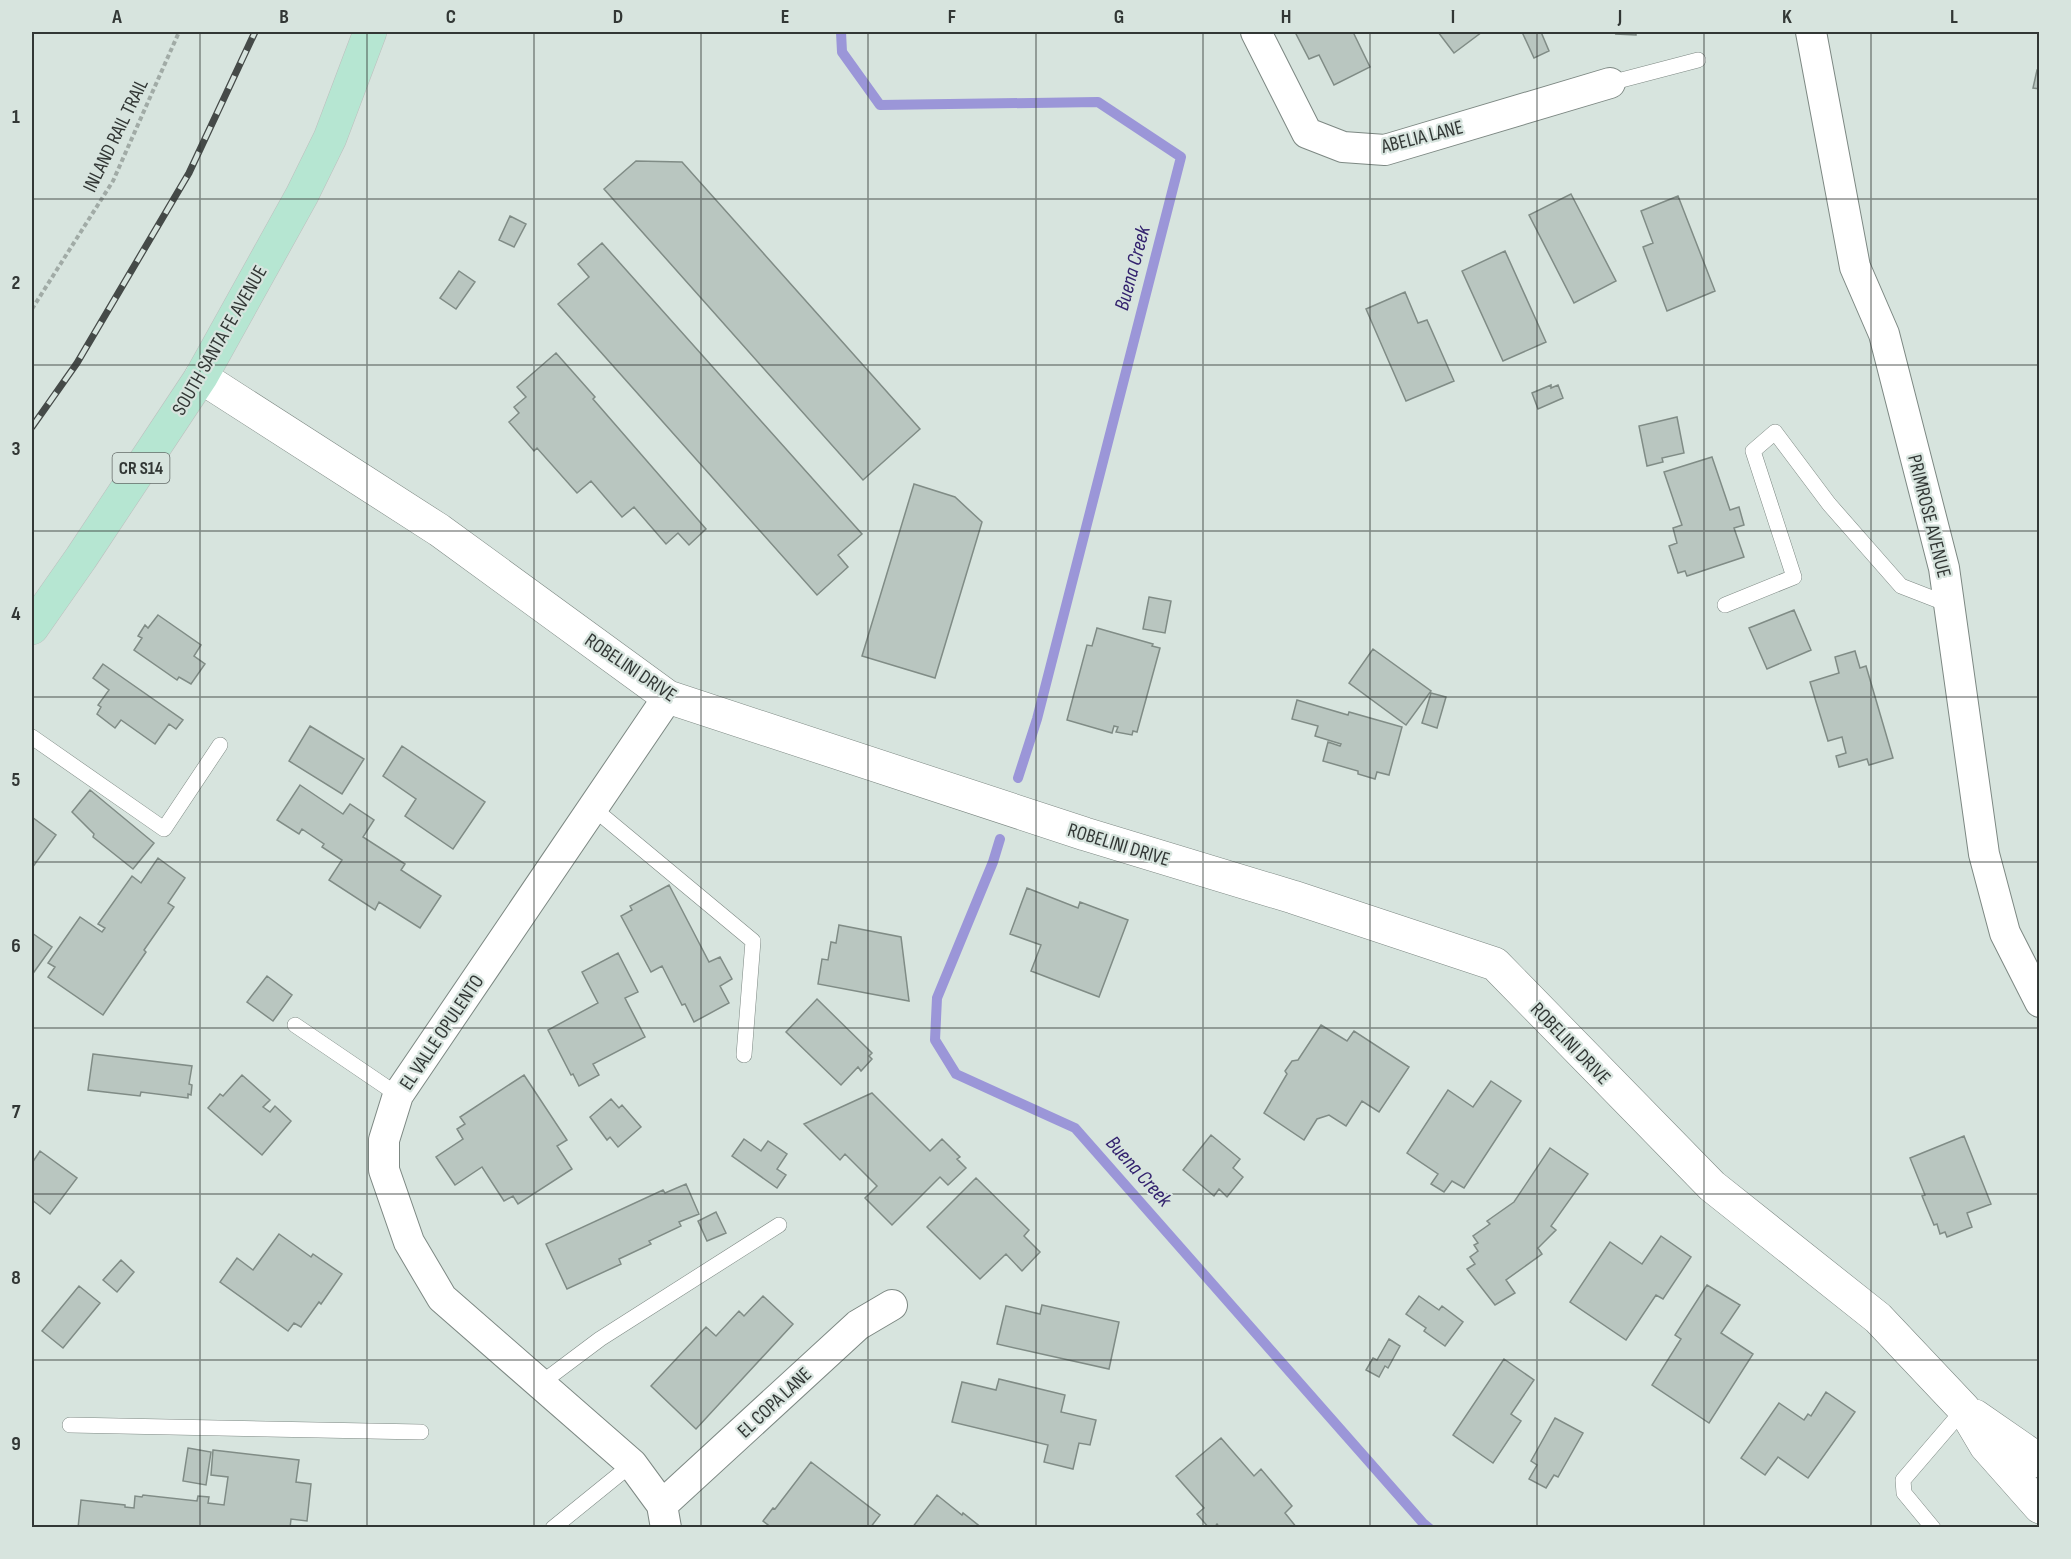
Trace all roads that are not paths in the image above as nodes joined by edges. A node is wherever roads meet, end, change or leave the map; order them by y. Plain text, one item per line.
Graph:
1 (370, 32) edge
2 (1256, 32) edge
3 (1811, 32) edge
4 (1698, 60) dead end
5 (1610, 83) joint
6 (201, 377) junction
7 (1725, 605) dead end
8 (1950, 605) junction
9 (32, 628) edge
10 (668, 698) junction
11 (32, 737) edge
12 (220, 745) dead end
13 (593, 807) junction
14 (2040, 1002) edge
15 (295, 1025) dead end
16 (744, 1055) dead end
17 (398, 1095) junction
18 (779, 1226) dead end
19 (892, 1305) dead end
20 (540, 1384) junction
21 (1964, 1408) junction
22 (70, 1425) dead end
23 (421, 1432) dead end
24 (2040, 1461) edge
25 (632, 1464) junction
26 (2040, 1507) edge
27 (664, 1516) edge
28 (553, 1527) edge
29 (1933, 1527) edge

1 - 6 main road, SOUTH SANTA FE AVENUE / CR S14
2 - 5 street, ABELIA LANE
3 - 8 street, PRIMROSE AVENUE
4 - 5 lane
6 - 9 main road, SOUTH SANTA FE AVENUE / CR S14
6 - 10 main road, ROBELINI DRIVE
7 - 8 lane
8 - 14 street, PRIMROSE AVENUE
10 - 13 street, EL VALLE OPULENTO
10 - 21 main road, ROBELINI DRIVE
11 - 12 lane
13 - 16 lane
13 - 17 street, EL VALLE OPULENTO
15 - 17 lane
17 - 20 street, EL VALLE OPULENTO
18 - 20 lane
19 - 27 street, EL COPA LANE
20 - 25 street, EL VALLE OPULENTO
21 - 24 main road
21 - 26 main road
21 - 29 lane
22 - 23 lane
25 - 27 street, EL VALLE OPULENTO
25 - 28 lane

